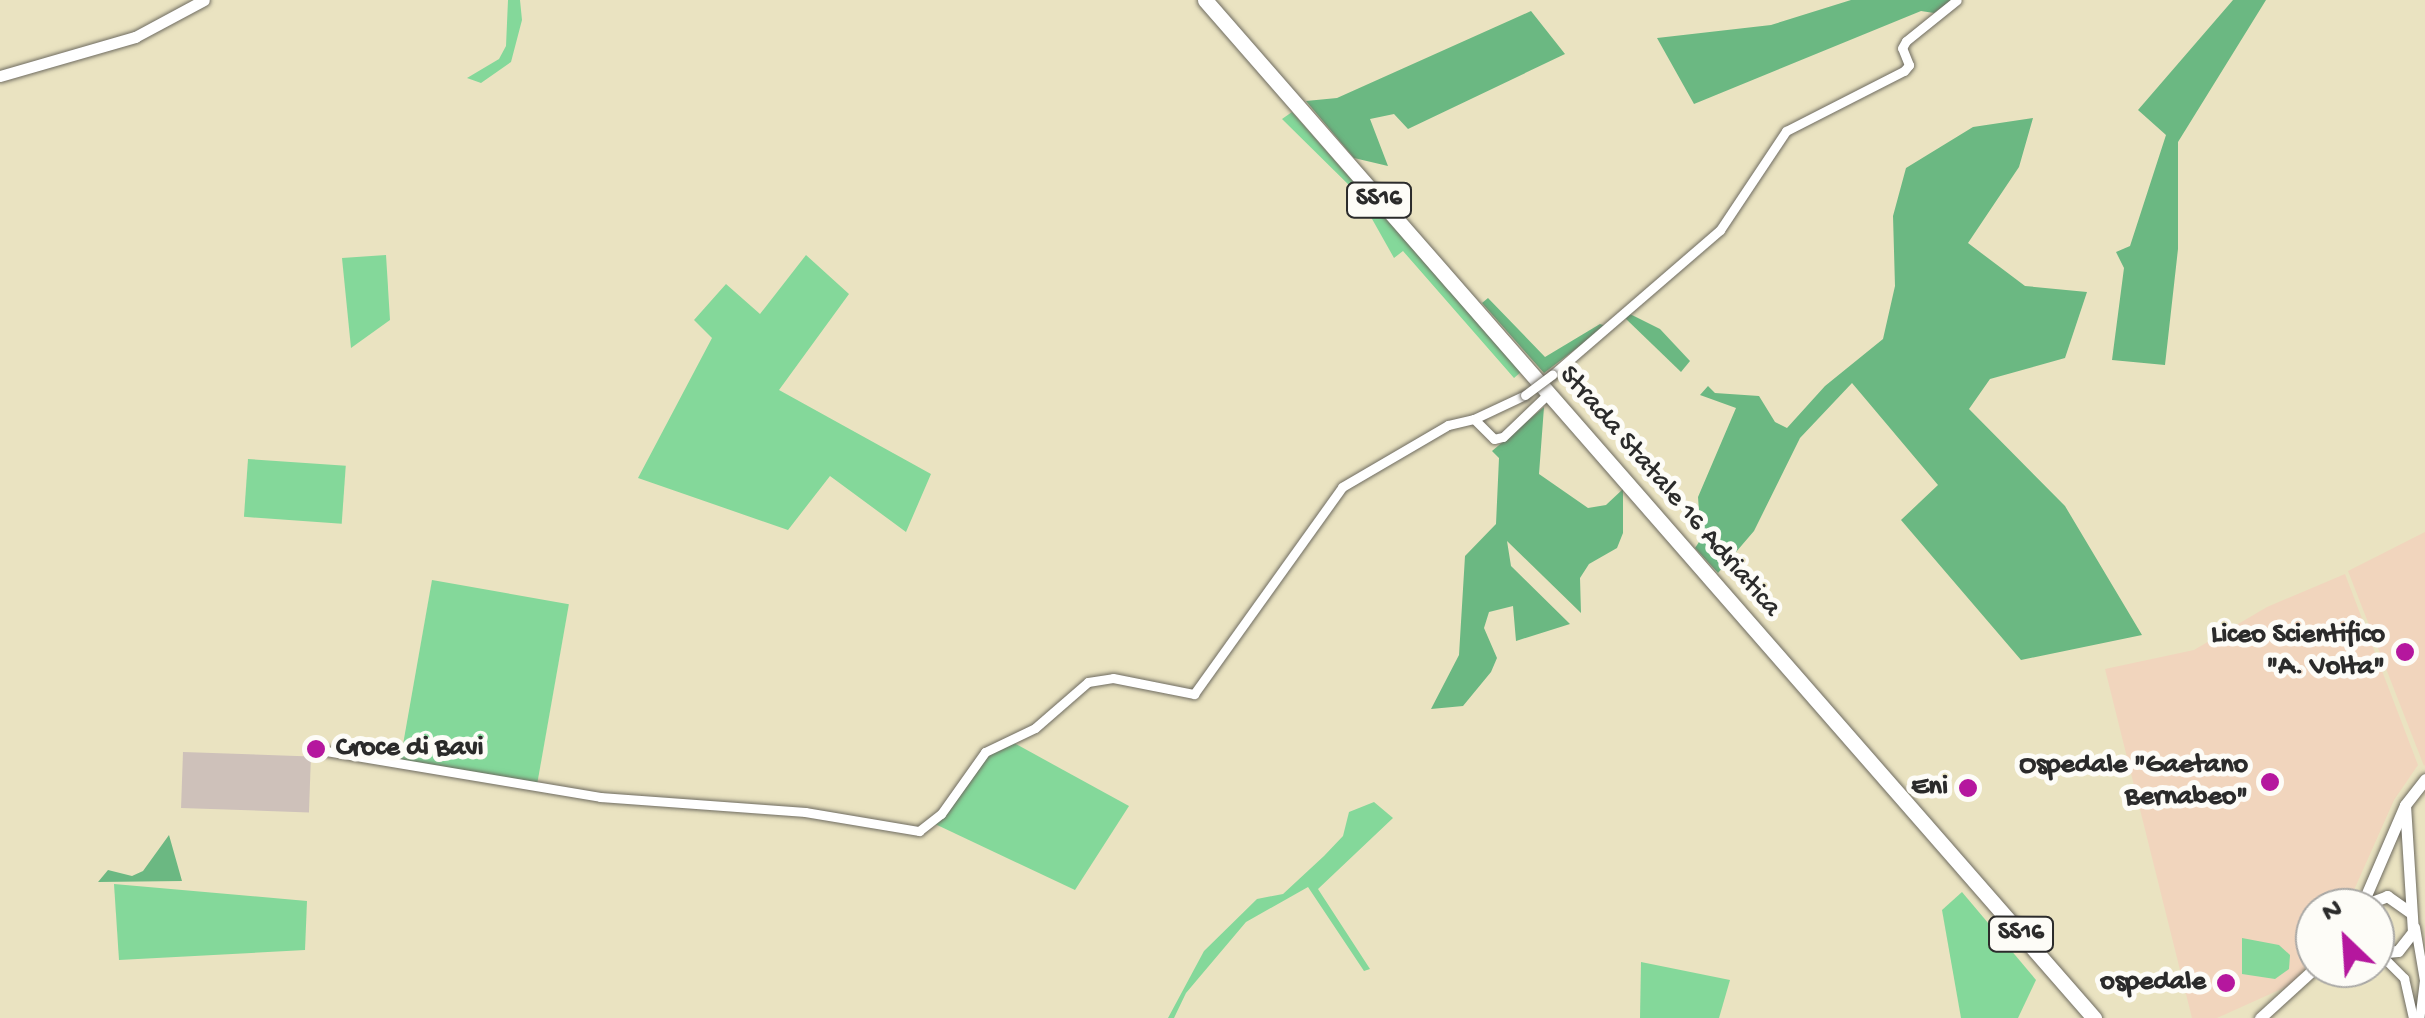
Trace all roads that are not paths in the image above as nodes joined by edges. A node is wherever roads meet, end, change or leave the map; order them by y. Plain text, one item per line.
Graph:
1 (204, 0) edge
2 (1204, 0) edge
3 (1957, 0) edge
4 (0, 76) edge
5 (1552, 396) junction
6 (1474, 420) junction
7 (320, 750) dead end
8 (2423, 785) edge
9 (2405, 805) junction
10 (2370, 888) edge
11 (2395, 900) edge
12 (2413, 920) junction
13 (2395, 949) edge
14 (2395, 972) edge
15 (2295, 986) edge
16 (2094, 1018) edge
17 (2260, 1018) edge
18 (2416, 1018) edge

1 - 4 street
2 - 5 main road, Strada Statale 16 Adriatica / SS16
3 - 6 street, bridge
5 - 6 street
5 - 16 main road, Strada Statale 16 Adriatica / SS16
6 - 7 street
8 - 9 street
9 - 10 street
9 - 12 street
11 - 12 street
12 - 13 street
12 - 18 street
14 - 18 street
15 - 17 street

